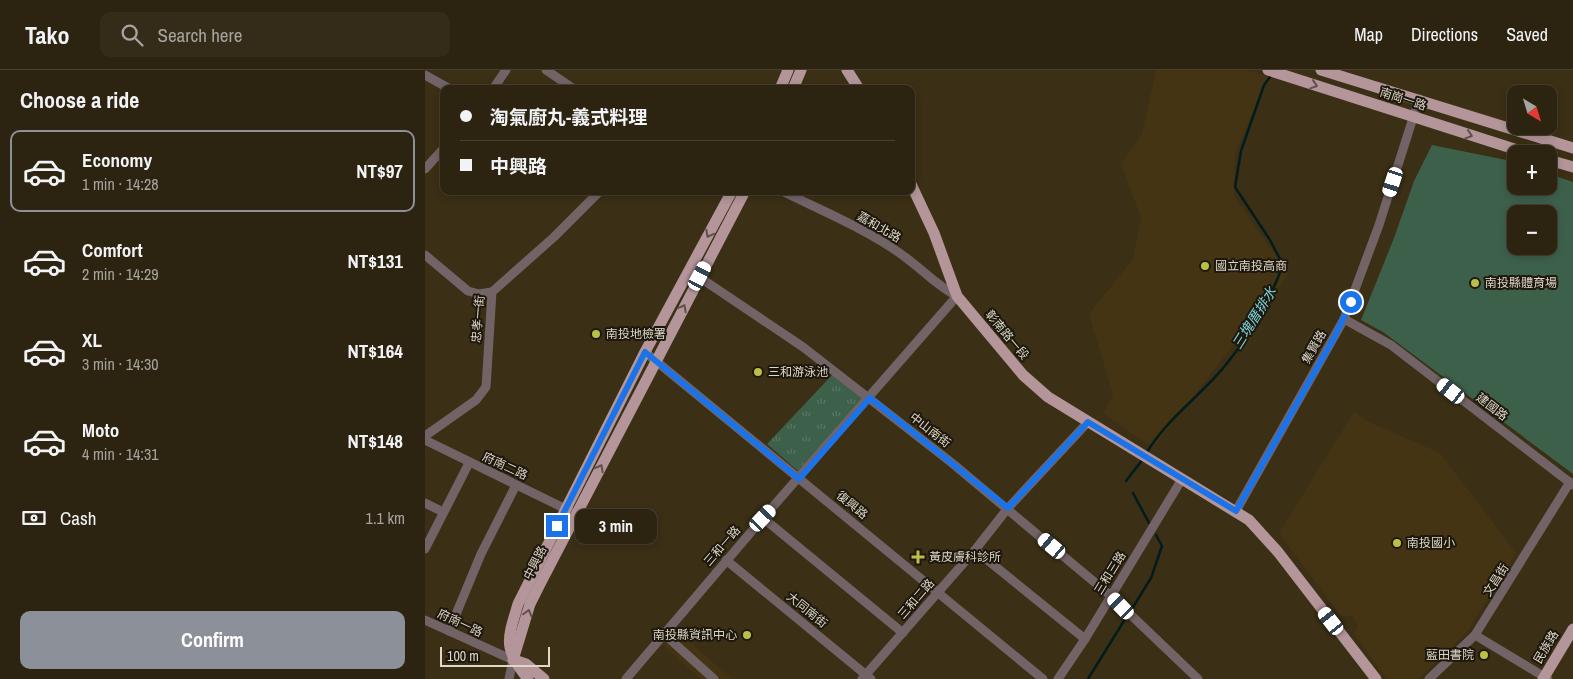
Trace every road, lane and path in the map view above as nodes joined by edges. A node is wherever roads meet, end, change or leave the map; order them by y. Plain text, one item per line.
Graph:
1 (506, 70) edge
2 (546, 70) edge
3 (788, 70) edge
4 (801, 70) edge
5 (847, 70) edge
6 (1268, 70) edge
7 (1321, 70) edge
8 (425, 75) edge
9 (443, 85) edge
10 (496, 85) edge
11 (568, 85) edge
12 (782, 85) edge
13 (795, 85) edge
14 (856, 85) edge
15 (1419, 99) junction
16 (1413, 117) junction
17 (1507, 147) edge
18 (1573, 148) edge
19 (440, 153) edge
20 (1557, 162) edge
21 (1573, 167) edge
22 (425, 170) edge
23 (915, 193) edge
24 (595, 195) edge
25 (730, 195) edge
26 (743, 195) edge
27 (790, 195) edge
28 (425, 255) edge
29 (695, 274) junction
30 (492, 292) junction
31 (957, 296) junction
32 (1344, 319) junction
33 (645, 352) junction
34 (656, 360) junction
35 (870, 398) junction
36 (1088, 422) junction
37 (425, 436) edge
38 (425, 440) edge
39 (469, 463) junction
40 (799, 479) junction
41 (1182, 479) junction
42 (1571, 484) edge
43 (516, 485) junction
44 (425, 503) edge
45 (1008, 508) junction
46 (571, 511) junction
47 (1236, 511) junction
48 (443, 512) junction
49 (763, 518) junction
50 (425, 549) edge
51 (975, 550) junction
52 (726, 560) junction
53 (939, 592) junction
54 (1111, 596) junction
55 (425, 620) edge
56 (1573, 629) edge
57 (449, 632) junction
58 (903, 633) junction
59 (664, 634) junction
60 (1475, 635) junction
61 (1085, 639) junction
62 (513, 660) junction
63 (866, 677) edge
64 (1545, 678) edge
65 (509, 679) edge
66 (528, 679) edge
67 (544, 679) edge
68 (627, 679) edge
69 (714, 679) edge
70 (1043, 679) edge
71 (1058, 679) edge
72 (1198, 679) edge
73 (1376, 679) edge
74 (1429, 679) edge

1 - 10 street
2 - 11 street
3 - 12 main road
4 - 13 main road
5 - 14 main road
6 -> 16 main road, 南崗一路
7 - 15 main road, 南崗一路
8 - 9 street
15 - 16 street, 集賢路
15 - 18 main road, 南崗一路
16 -> 17 main road, 南崗一路
16 - 32 street, 集賢路
19 - 22 street
20 - 21 main road
23 - 31 main road, 彰南路一段
24 - 30 street, 忠孝一街
25 -> 29 main road, 中興路
26 - 29 main road, 中興路
27 - 31 street, 嘉和北路
28 - 30 street
29 - 33 main road, 中興路
34 -> 29 main road, 中興路
29 - 35 street, 中山南街
30 - 37 street, 忠孝一街
31 - 35 street, 三和一路
31 - 36 main road, 彰南路一段
32 - 42 street, 建國路
32 - 47 street, 集賢路
33 - 34 street, 復興路
33 - 46 main road, 中興路
34 - 40 street, 復興路
46 -> 34 main road, 中興路
35 - 40 street, 三和一路
35 - 45 street, 中山南街
36 - 41 main road, 彰南路一段
36 - 45 street, 三和二路
38 - 39 street, 府南二路
39 - 43 street, 府南二路
39 - 48 street
40 - 49 street, 三和一路
40 - 53 street, 復興路
41 - 47 main road
41 - 54 street, 三和三路
42 - 60 street, 文昌街
43 - 46 street, 府南二路
43 - 57 street
44 - 48 street
45 - 51 street, 三和二路
45 - 54 street, 中山南街
46 - 62 main road, 中興路
47 - 73 main road
48 - 50 street
49 - 52 street, 三和一路
49 - 58 street
51 - 53 street, 三和二路
51 - 61 street
52 - 59 street, 三和一路
52 - 63 street, 大同南街
53 - 58 street, 三和二路
53 - 70 street, 復興路
54 - 61 street, 三和三路
54 - 72 street, 中山南街
55 - 57 street, 府南一路
56 - 64 main road, 民族路
57 - 62 street, 府南一路
58 - 63 street, 三和二路
59 - 68 street, 三和一路
59 - 69 street
60 - 64 street
60 - 74 street, 文昌街
61 - 71 street, 三和三路
62 - 65 street
62 - 66 main road
62 - 67 main road

